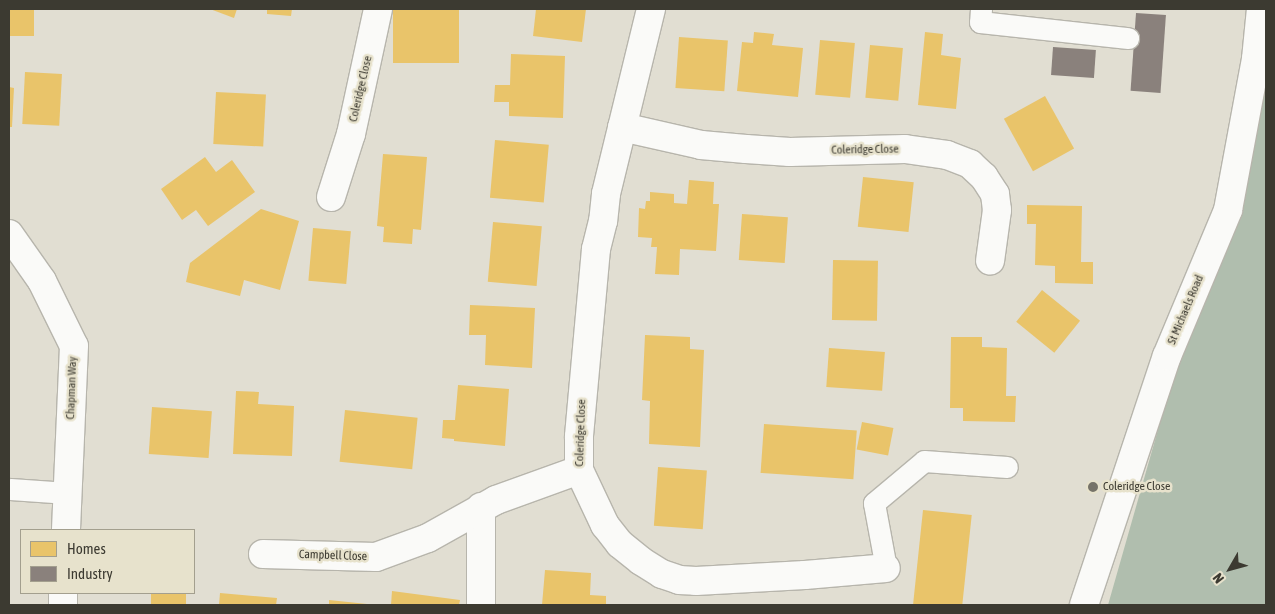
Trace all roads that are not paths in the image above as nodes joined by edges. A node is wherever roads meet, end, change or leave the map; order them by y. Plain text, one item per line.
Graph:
1 (378, 9) edge
2 (652, 9) edge
3 (981, 9) edge
4 (1260, 9) edge
5 (1128, 38) dead end
6 (622, 127) junction
7 (331, 197) dead end
8 (9, 234) edge
9 (990, 261) dead end
10 (1007, 467) dead end
11 (579, 470) junction
12 (10, 488) edge
13 (68, 492) junction
14 (481, 507) junction
15 (66, 529) edge
16 (263, 554) dead end
17 (886, 568) joint
18 (481, 605) edge
19 (1084, 605) edge

1 - 7 street, Coleridge Close
2 - 6 street, Coleridge Close
3 - 5 lane
4 - 19 street, St Michaels Road
6 - 9 street, Coleridge Close
6 - 11 street, Coleridge Close
8 - 13 street, Chapman Way
10 - 17 lane
11 - 14 street, Campbell Close
11 - 17 street, Coleridge Close
12 - 13 lane
13 - 15 street, Chapman Way
14 - 16 street, Campbell Close
14 - 18 street

